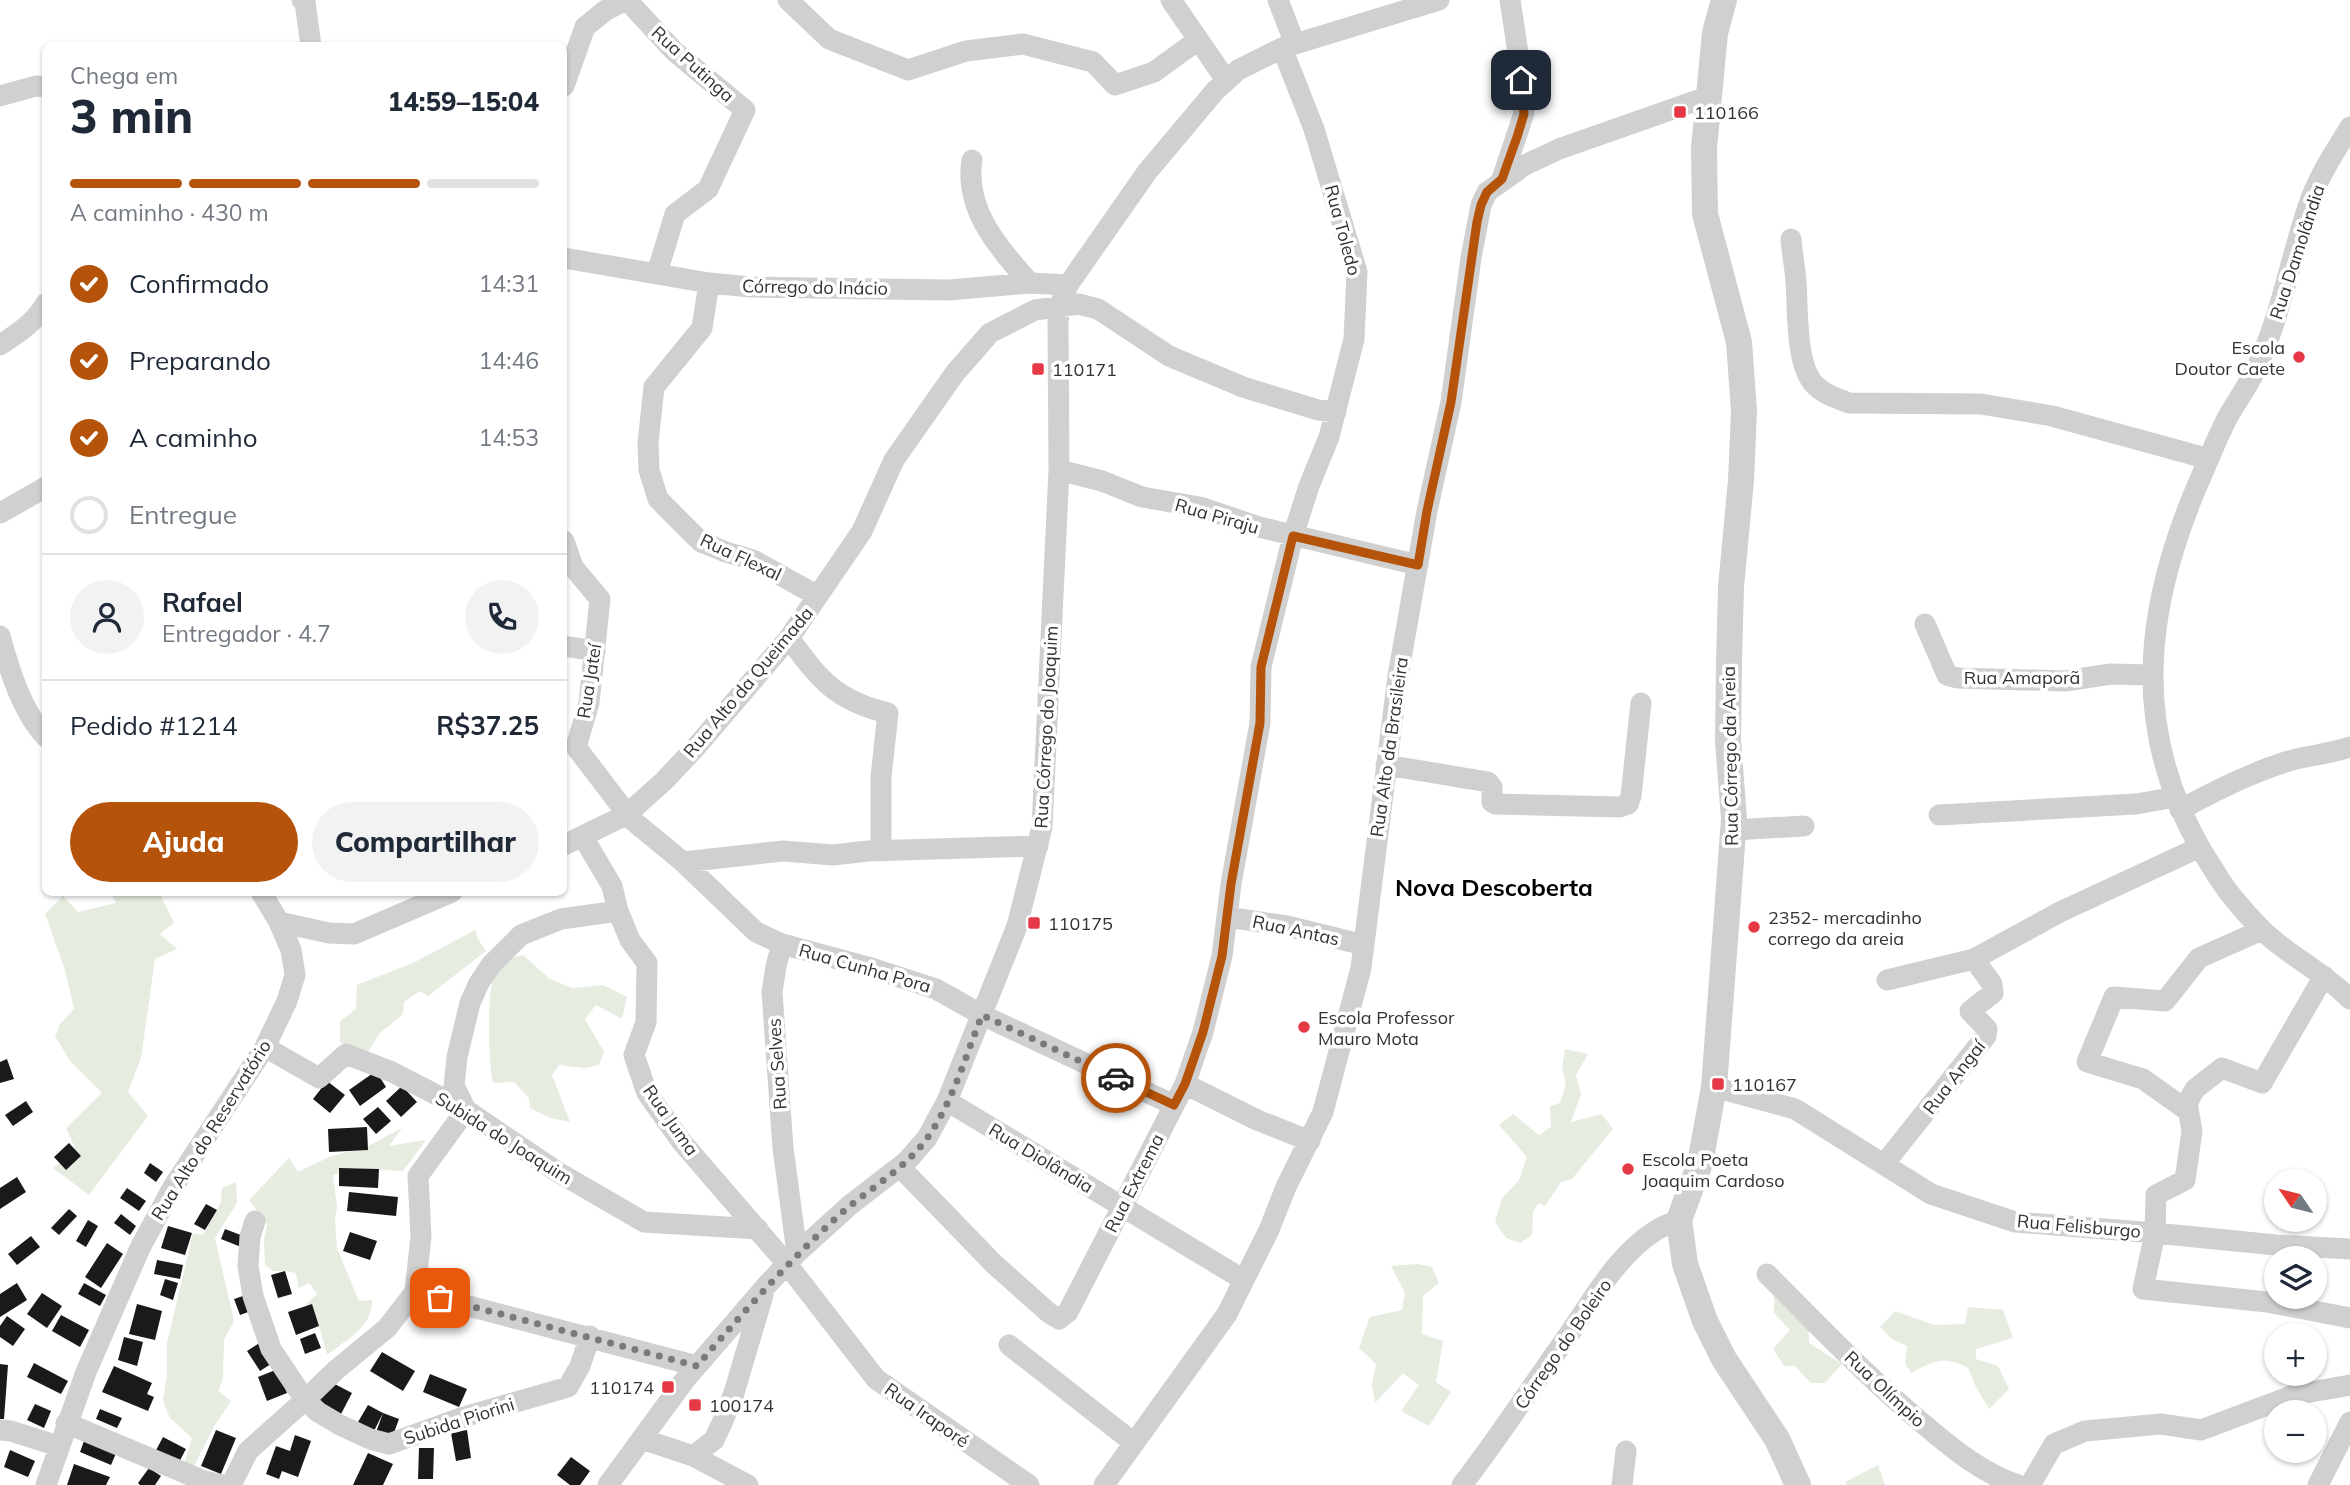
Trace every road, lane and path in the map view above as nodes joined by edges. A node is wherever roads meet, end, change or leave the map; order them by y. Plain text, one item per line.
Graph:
1 (302, 0) edge
2 (627, 0) edge
3 (788, 0) edge
4 (1171, 0) edge
5 (1278, 0) edge
6 (1439, 0) edge
7 (1510, 0) edge
8 (1724, 0) edge
9 (1379, 9) edge
10 (1198, 40) junction
11 (310, 42) edge
12 (1288, 46) junction
13 (567, 77) edge
14 (1226, 80) junction
15 (42, 87) edge
16 (0, 96) edge
17 (1707, 97) junction
18 (2350, 127) edge
19 (972, 160) dead end
20 (1502, 179) junction
21 (1791, 239) dead end
22 (567, 258) edge
23 (657, 273) junction
24 (709, 283) junction
25 (1030, 283) junction
26 (1069, 285) junction
27 (1060, 305) junction
28 (42, 309) edge
29 (0, 345) edge
30 (1336, 412) junction
31 (2209, 459) junction
32 (1059, 470) junction
33 (42, 489) edge
34 (0, 513) edge
35 (1293, 536) junction
36 (567, 550) edge
37 (1418, 565) junction
38 (818, 596) junction
39 (1925, 624) dead end
40 (0, 636) edge
41 (789, 638) junction
42 (567, 646) edge
43 (595, 651) junction
44 (2152, 675) junction
45 (1640, 703) dead end
46 (42, 733) edge
47 (2350, 747) edge
48 (1386, 765) junction
49 (2178, 804) junction
50 (627, 814) junction
51 (1939, 815) dead end
52 (1804, 826) dead end
53 (1733, 830) junction
54 (573, 841) edge
55 (1038, 846) junction
56 (2200, 847) junction
57 (881, 850) junction
58 (683, 862) junction
59 (263, 896) edge
60 (433, 896) edge
61 (414, 900) edge
62 (618, 911) junction
63 (1227, 917) junction
64 (279, 922) junction
65 (2262, 930) junction
66 (782, 944) junction
67 (1364, 945) junction
68 (1974, 959) junction
69 (2323, 976) junction
70 (1887, 980) dead end
71 (2349, 997) edge
72 (982, 1015) junction
73 (265, 1047) junction
74 (1185, 1084) junction
75 (1714, 1087) junction
76 (947, 1101) junction
77 (1174, 1105) junction
78 (466, 1110) junction
79 (2188, 1111) junction
80 (1310, 1141) junction
81 (1884, 1164) junction
82 (900, 1167) junction
83 (1122, 1206) junction
84 (1679, 1220) junction
85 (255, 1221) dead end
86 (758, 1229) junction
87 (2155, 1233) junction
88 (2350, 1249) edge
89 (792, 1259) junction
90 (1767, 1274) dead end
91 (1244, 1280) junction
92 (766, 1286) junction
93 (415, 1292) junction
94 (2350, 1318) edge
95 (590, 1336) junction
96 (1009, 1345) dead end
97 (697, 1366) junction
98 (2350, 1385) edge
99 (305, 1400) junction
100 (2350, 1422) edge
101 (66, 1423) junction
102 (0, 1430) edge
103 (642, 1439) junction
104 (1134, 1443) junction
105 (58, 1446) junction
106 (1626, 1451) dead end
107 (693, 1456) junction
108 (1007, 1478) edge
109 (210, 1484) edge
110 (46, 1485) edge
111 (232, 1485) edge
112 (608, 1485) edge
113 (748, 1485) edge
114 (1029, 1485) edge
115 (1104, 1485) edge
116 (1462, 1485) edge
117 (1622, 1485) edge
118 (1798, 1485) edge
119 (2018, 1485) edge
120 (2030, 1485) edge
121 (2318, 1485) edge

1 - 11 street
2 - 13 street
2 - 23 street, Rua Putinga
3 - 10 street
4 - 10 street
5 - 12 street, Rua Toledo
6 - 9 street, Rua Córrego do Joaquim
7 - 20 street
8 - 17 street, Rua Córrego da Areia
9 - 12 street, Rua Córrego do Joaquim
10 - 14 street
12 - 14 street, Rua Córrego do Joaquim
12 - 30 street, Rua Toledo
14 - 26 street, Rua Córrego do Joaquim
15 - 16 street
17 - 20 street, Rua Alto da Brasileira
17 - 53 street, Rua Córrego da Areia
18 - 31 street, Rua Damolândia
19 - 25 street
20 - 37 street, Rua Alto da Brasileira
21 - 31 street
22 - 23 street, Córrego do Inácio
23 - 24 street, Córrego do Inácio
24 - 25 street, Córrego do Inácio
24 - 38 street, Rua Flexal
25 - 26 street, Córrego do Inácio
26 - 27 street, Rua Córrego do Joaquim
27 - 30 street
27 - 32 street, Rua Córrego do Joaquim
27 - 38 street, Rua Alto da Queimada
28 - 29 street
30 - 35 street, Rua Toledo
31 - 44 street, Rua Damolândia
32 - 35 street, Rua Piraju
32 - 55 street, Rua Córrego do Joaquim
33 - 34 street
35 - 37 street, Rua Piraju
35 - 63 street, Rua Extrema
36 - 43 street, Rua Jateí
37 - 48 street, Rua Alto da Brasileira
38 - 41 street, Rua Alto da Queimada
39 - 44 street, Rua Amaporã
40 - 46 street
41 - 50 street, Rua Alto da Queimada
41 - 57 street
42 - 43 street
43 - 50 street, Rua Jateí
44 - 49 street, Rua Damolândia
45 - 48 street
47 - 49 street
48 - 67 street, Rua Alto da Brasileira
49 - 51 street
49 - 56 street, Rua Damolândia
50 - 54 street, Rua Alto da Queimada
50 - 58 street, Rua Jateí
52 - 53 street
53 - 75 street, Rua Córrego da Areia
54 - 62 street, Rua Juma
55 - 57 street
55 - 72 street, Rua Córrego do Joaquim
56 - 65 street, Rua Damolândia
56 - 68 street
57 - 58 street
58 - 66 street, Rua Cunha Pora
59 - 64 street, Rua Alto do Reservatório
60 - 61 street
61 - 64 street
62 - 78 street
62 - 86 street, Rua Juma
63 - 67 street, Rua Antas
63 - 74 street, Rua Extrema
64 - 73 street, Rua Alto do Reservatório
65 - 69 street, Rua Damolândia
65 - 79 street
66 - 72 street, Rua Cunha Pora
66 - 89 street, Rua Selves
67 - 80 street, Rua Alto da Brasileira
68 - 70 street
68 - 81 street, Rua Angaí
69 - 71 street, Rua Damolândia
69 - 79 street
72 - 76 street, Rua Córrego do Joaquim
72 - 77 street, Rua Cunha Pora
73 - 78 street, Subida do Joaquim
73 - 101 street, Rua Alto do Reservatório
74 - 77 street, Rua Extrema
74 - 80 street
75 - 81 street, Rua Felisburgo
75 - 84 street, Rua Córrego da Areia
76 - 82 street, Rua Córrego do Joaquim
76 - 83 street, Rua Diolândia
77 - 83 street, Rua Extrema
78 - 86 street, Subida do Joaquim
78 - 93 street
79 - 87 street
80 - 91 street, Rua Alto da Brasileira
81 - 87 street, Rua Felisburgo
82 - 83 street, Rua Extrema
82 - 89 street, Rua Córrego do Joaquim
83 - 91 street, Rua Diolândia
84 - 116 street, Córrego do Boleiro
84 - 118 street, Rua Córrego da Areia
85 - 99 street, Subida Piorini
86 - 89 street, Rua Juma
87 - 88 street, Rua Felisburgo
87 - 94 street
89 - 92 street, Rua Córrego do Joaquim
89 - 108 street, Rua Iraporé
90 - 119 street, Rua Olímpio
91 - 104 street, Rua Alto da Brasileira
92 - 97 street, Rua Córrego do Joaquim
92 - 107 street
93 - 95 street
93 - 99 street
95 - 97 street
95 - 99 street, Subida Piorini
96 - 104 street
97 - 103 street, Rua Córrego do Joaquim
98 - 120 street
99 - 111 street
100 - 121 street
101 - 105 street, Rua Alto do Reservatório
101 - 109 street
102 - 105 street
103 - 107 street
103 - 112 street, Rua Córrego do Joaquim
104 - 115 street, Rua Alto da Brasileira
105 - 110 street, Rua Alto do Reservatório
106 - 117 street
107 - 113 street
108 - 114 street, Rua Iraporé

